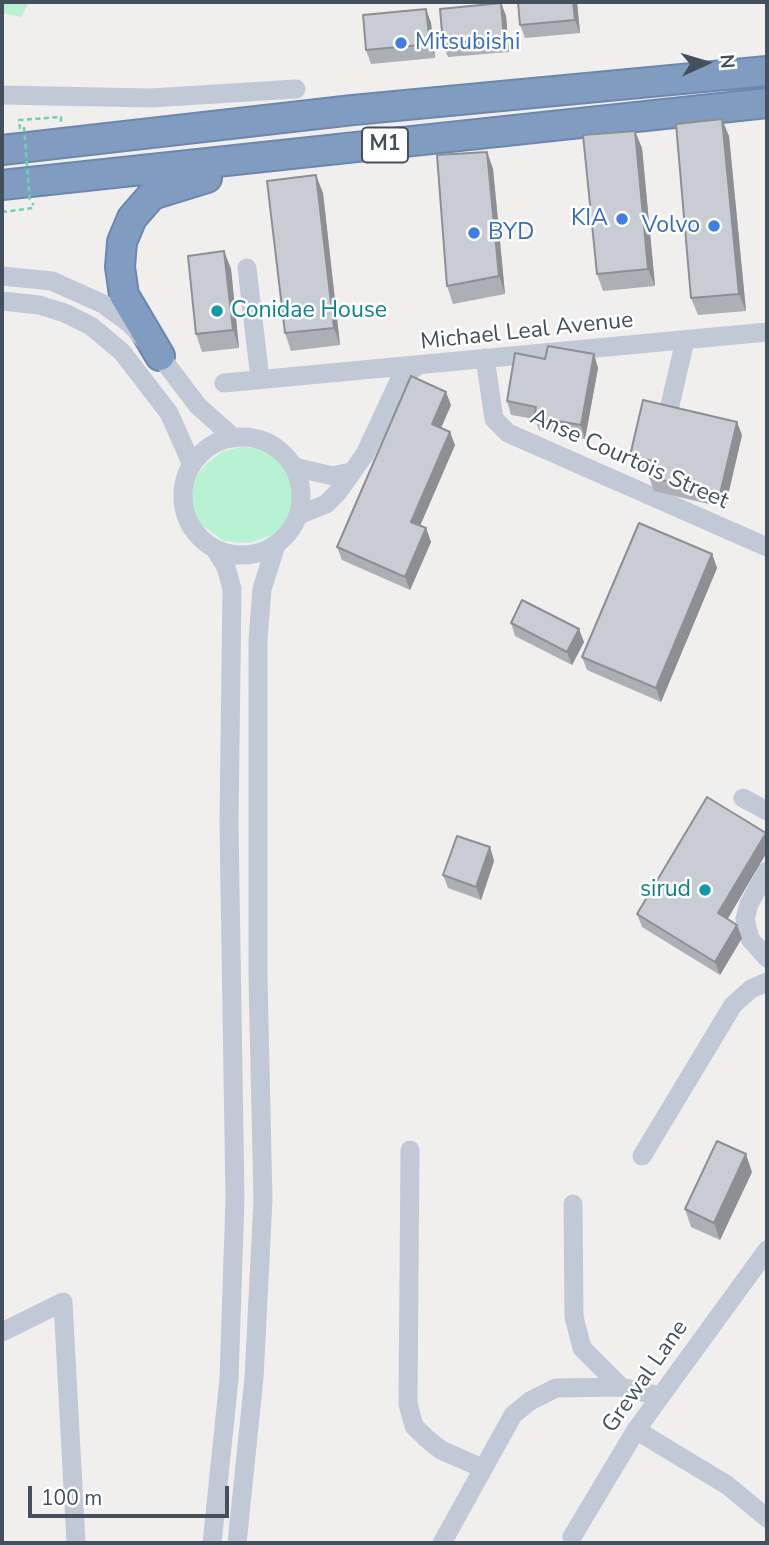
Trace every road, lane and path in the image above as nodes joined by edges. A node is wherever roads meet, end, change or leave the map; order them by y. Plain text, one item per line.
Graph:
1 (767, 52) edge
2 (767, 71) edge
3 (296, 89) dead end
4 (2, 95) edge
5 (767, 103) edge
6 (353, 110) junction
7 (19, 120) dead end
8 (49, 125) dead end
9 (36, 126) dead end
10 (2, 149) edge
11 (301, 154) junction
12 (2, 185) edge
13 (30, 203) dead end
14 (33, 208) dead end
15 (2, 212) edge
16 (247, 268) dead end
17 (2, 276) edge
18 (2, 301) edge
19 (767, 332) edge
20 (685, 341) junction
21 (160, 356) junction
22 (485, 358) junction
23 (417, 366) junction
24 (260, 379) junction
25 (224, 383) dead end
26 (670, 405) edge
27 (234, 438) junction
28 (192, 466) junction
29 (293, 467) junction
30 (351, 472) junction
31 (299, 515) junction
32 (276, 545) junction
33 (767, 547) edge
34 (215, 549) junction
35 (743, 798) dead end
36 (767, 811) edge
37 (767, 871) edge
38 (767, 958) edge
39 (767, 982) edge
40 (410, 1150) dead end
41 (642, 1156) dead end
42 (573, 1204) dead end
43 (767, 1250) edge
44 (2, 1332) edge
45 (621, 1387) junction
46 (659, 1396) junction
47 (636, 1430) junction
48 (482, 1468) junction
49 (767, 1518) edge
50 (572, 1538) dead end
51 (76, 1543) edge
52 (212, 1543) edge
53 (237, 1543) edge
54 (442, 1543) edge

1 - 6 highway
2 - 6 highway, M1
3 - 4 street
5 - 11 highway, M1
6 - 10 highway, M1
7 - 8 path
9 - 13 path, bridge
11 - 12 highway, M1
11 - 21 highway
14 - 15 path
16 - 24 street
17 - 21 street
18 - 28 street
19 - 20 street, Michael Leal Avenue
20 - 22 street, Michael Leal Avenue
20 - 26 street
21 - 27 street
22 - 23 street, Michael Leal Avenue
22 - 33 street, Anse Courtois Street
23 - 24 street
23 - 30 street, Michael Leal Avenue
24 - 25 street
27 - 28 street
27 - 29 street
28 - 34 street
29 - 30 street
29 - 31 street
30 - 31 street, Michael Leal Avenue
31 - 32 street
32 - 34 street
32 - 53 street
34 - 52 street
35 - 36 street
37 - 38 street
39 - 41 street
40 - 48 street
42 - 45 street
43 - 46 street, Grewal Lane
44 - 51 street
45 - 46 street
45 - 48 street
46 - 47 street, Grewal Lane
47 - 49 street
47 - 50 street, Grewal Lane
48 - 54 street

